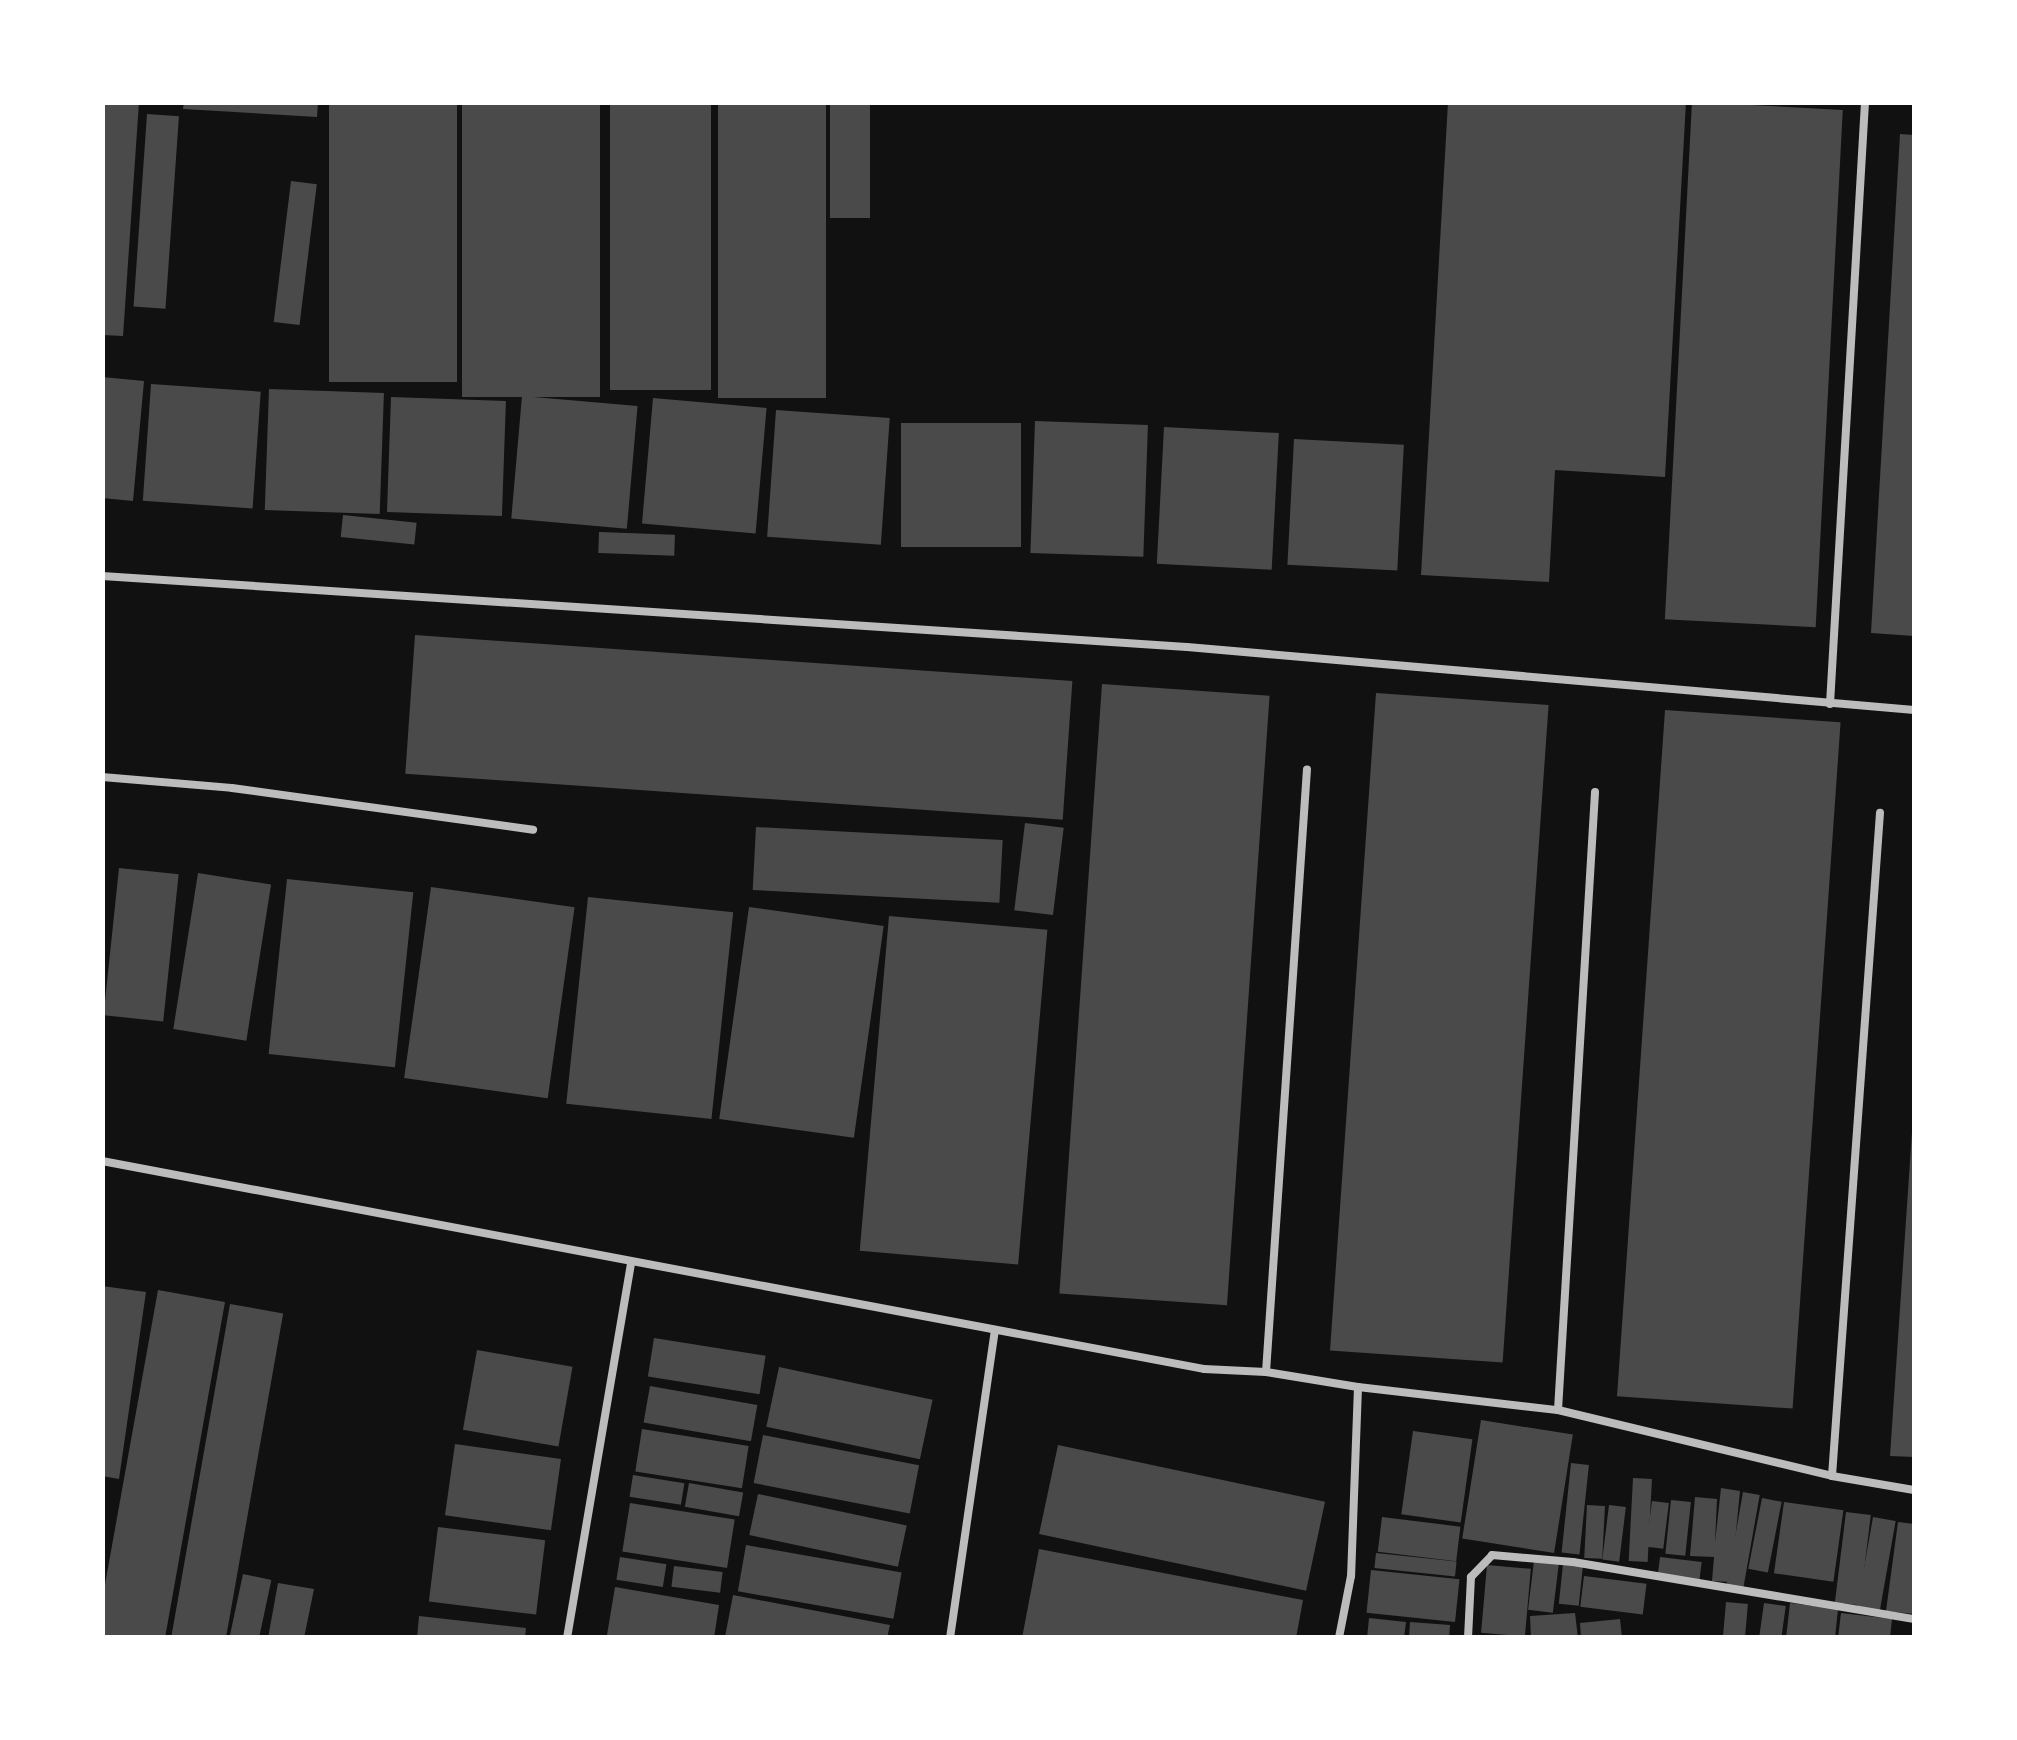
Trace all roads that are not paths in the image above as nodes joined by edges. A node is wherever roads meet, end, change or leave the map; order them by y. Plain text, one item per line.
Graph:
1 (1864, 102) edge
2 (102, 576) edge
3 (1830, 704) junction
4 (1914, 710) edge
5 (1307, 769) dead end
6 (102, 778) edge
7 (1596, 792) dead end
8 (1880, 813) dead end
9 (533, 830) dead end
10 (102, 1161) edge
11 (632, 1263) junction
12 (995, 1330) junction
13 (1266, 1372) junction
14 (1358, 1387) junction
15 (1558, 1410) junction
16 (1832, 1476) junction
17 (1914, 1490) edge
18 (1914, 1619) edge
19 (567, 1638) edge
20 (950, 1638) edge
21 (1339, 1638) edge
22 (1468, 1638) edge

1 - 3 lane
2 - 3 lane
3 - 4 lane
5 - 13 lane
6 - 9 lane
7 - 15 lane
8 - 16 lane
10 - 11 lane
11 - 12 lane
11 - 19 lane
12 - 13 lane
12 - 20 lane
13 - 14 lane
14 - 15 lane
14 - 21 lane
15 - 16 lane
16 - 17 lane
18 - 22 lane

